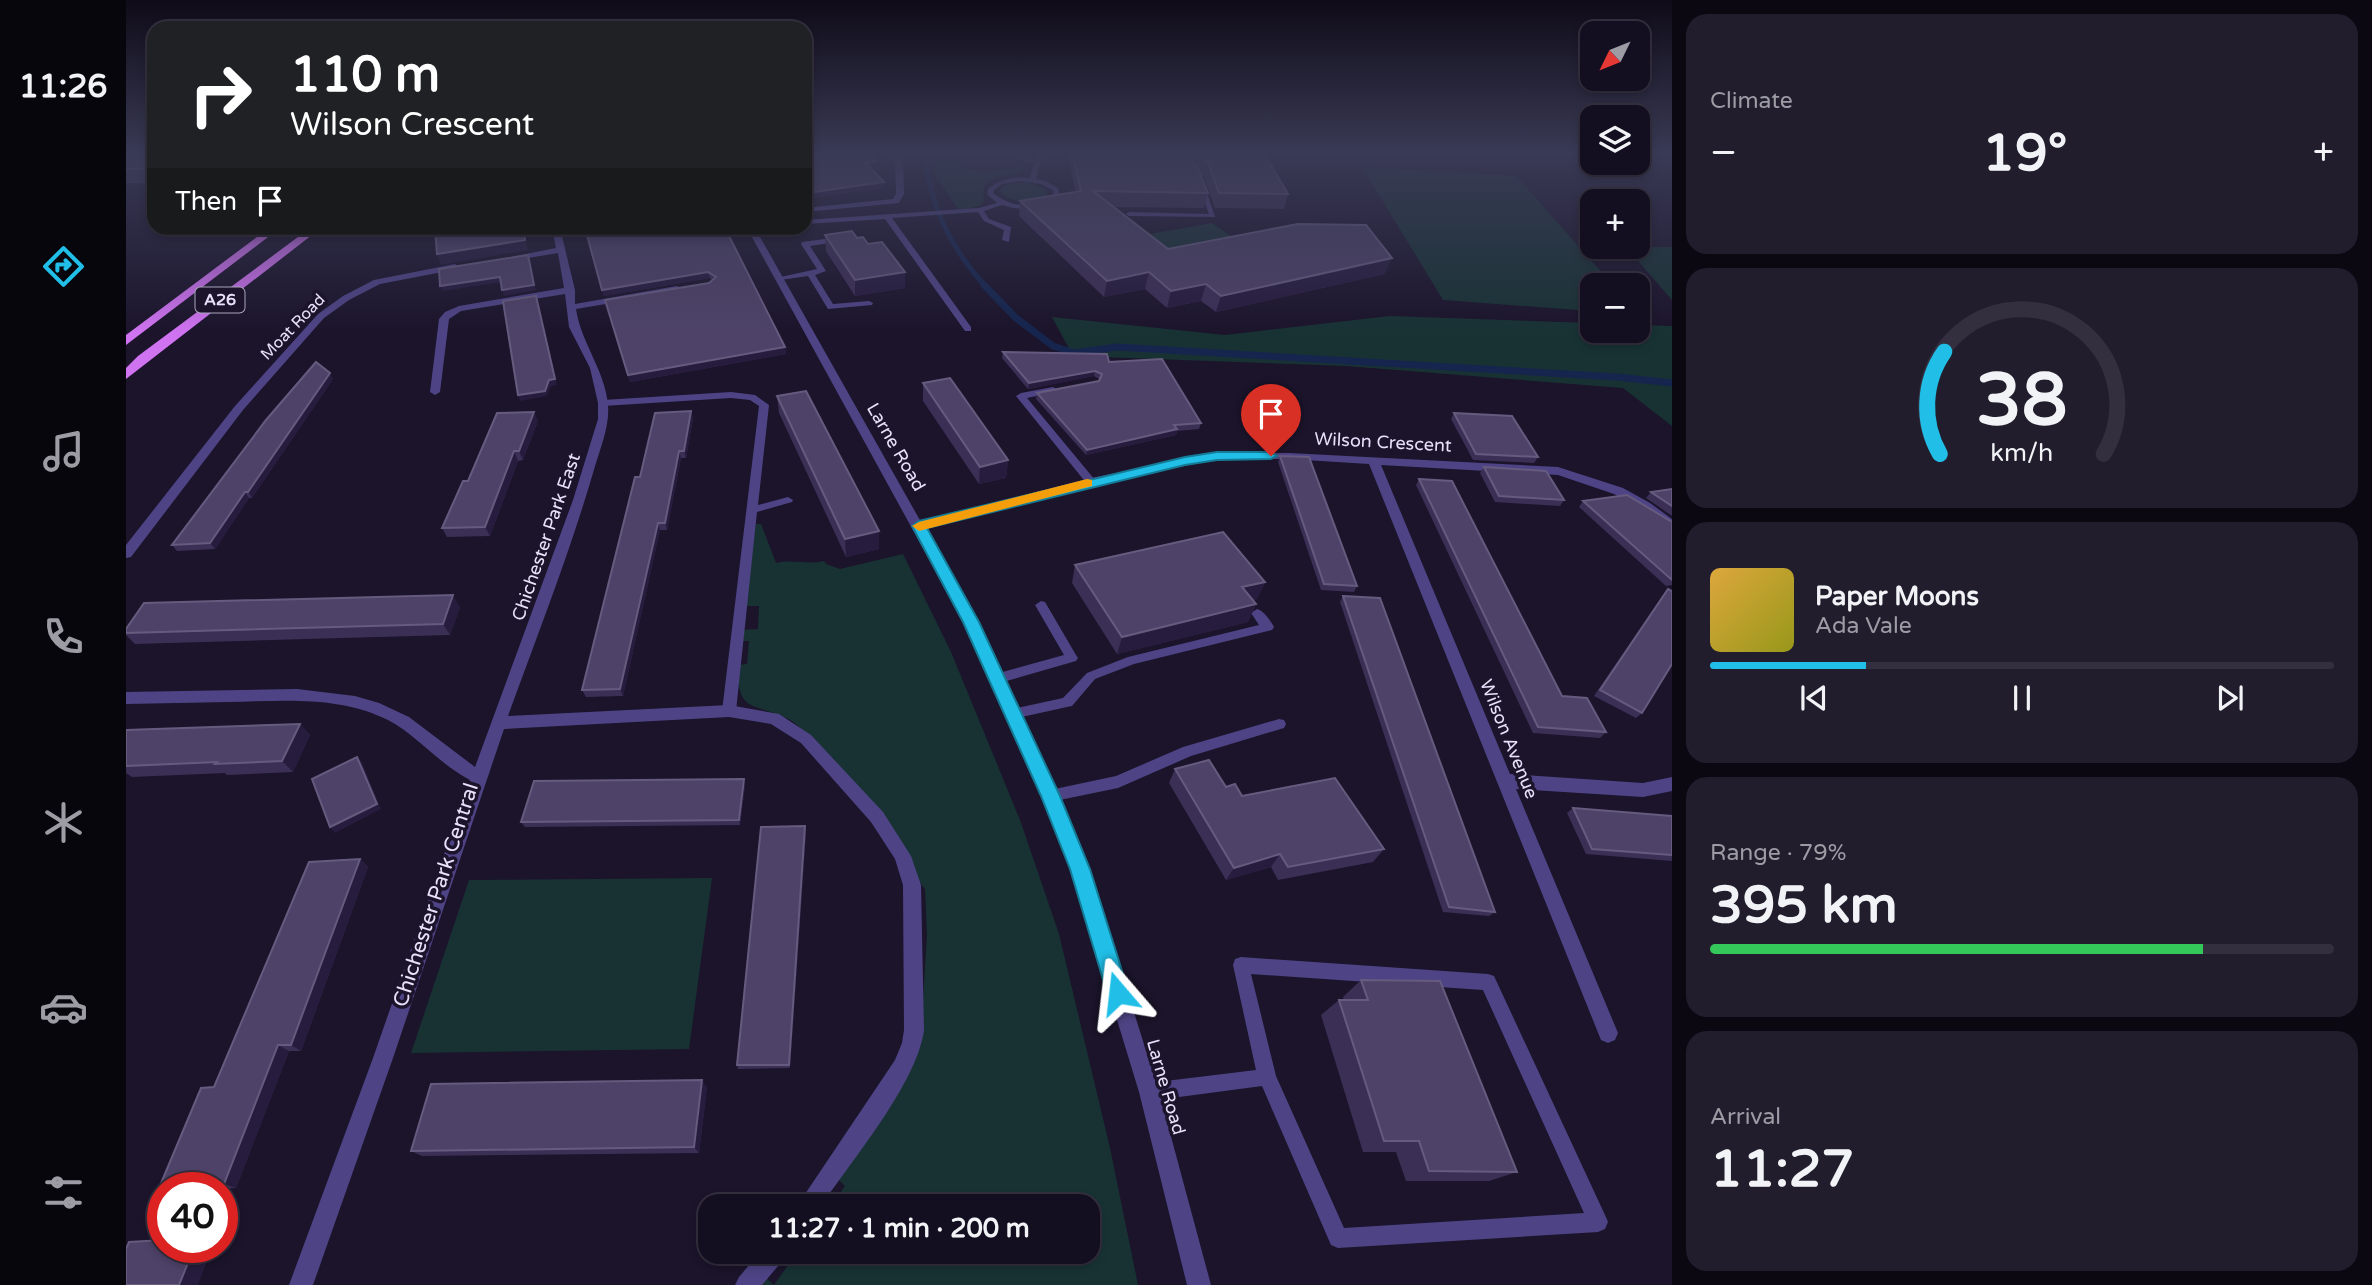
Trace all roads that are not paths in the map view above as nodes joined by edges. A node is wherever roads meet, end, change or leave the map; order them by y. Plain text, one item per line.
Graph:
1 (943, 213) edge
2 (982, 213) edge
3 (1212, 213) edge
4 (1129, 214) edge
5 (888, 218) junction
6 (812, 222) edge
7 (265, 235) edge
8 (307, 235) edge
9 (557, 235) edge
10 (755, 235) edge
11 (841, 239) edge
12 (1006, 240) dead end
13 (560, 250) junction
14 (496, 260) edge
15 (471, 264) edge
16 (810, 273) junction
17 (780, 278) junction
18 (683, 288) edge
19 (570, 290) junction
20 (869, 303) edge
21 (572, 307) junction
22 (968, 329) dead end
23 (126, 341) edge
24 (126, 375) edge
25 (1070, 387) edge
26 (435, 392) dead end
27 (603, 403) junction
28 (1374, 461) junction
29 (1091, 482) junction
30 (788, 500) dead end
31 (754, 509) junction
32 (1672, 525) edge
33 (919, 526) junction
34 (126, 554) edge
35 (1041, 606) dead end
36 (1257, 613) edge
37 (996, 679) junction
38 (126, 698) edge
39 (729, 711) junction
40 (1013, 715) junction
41 (500, 723) junction
42 (1279, 724) dead end
43 (479, 777) junction
44 (1506, 781) junction
45 (1672, 784) edge
46 (1051, 796) junction
47 (1608, 1033) dead end
48 (1267, 1077) junction
49 (1149, 1092) junction
50 (816, 1194) edge
51 (765, 1264) edge
52 (301, 1285) edge
53 (747, 1285) edge
54 (1199, 1285) edge

1 - 5 lane
2 - 12 lane
3 - 4 lane
5 - 6 lane
5 - 22 lane
7 - 23 main road, A26
8 - 24 main road, A26
9 - 13 street, Chichester Park East
10 - 17 street, Larne Road
11 - 16 lane
13 - 14 street
13 - 19 street, Chichester Park East
15 - 34 street, Moat Road
16 - 17 lane
16 - 20 lane
17 - 33 street, Larne Road
18 - 21 street
19 - 21 street, Chichester Park East
19 - 26 street
21 - 27 street, Chichester Park East
25 - 29 lane
27 - 31 lane
27 - 41 street, Chichester Park East
28 - 29 street, Wilson Crescent
28 - 32 street, Wilson Crescent
28 - 44 street, Wilson Avenue
29 - 33 street, Wilson Crescent
30 - 31 lane
31 - 39 lane
33 - 37 street, Larne Road
35 - 37 lane
36 - 40 lane
37 - 40 street, Larne Road
38 - 43 street, Chichester Park Central
39 - 41 street
39 - 50 street
40 - 46 street, Larne Road
41 - 43 street, Chichester Park East
42 - 46 lane
43 - 52 street, Chichester Park Central
44 - 45 street
44 - 47 street, Wilson Avenue
46 - 49 street, Larne Road
48 - 48 lane
48 - 49 lane
49 - 54 street, Larne Road
51 - 53 street

